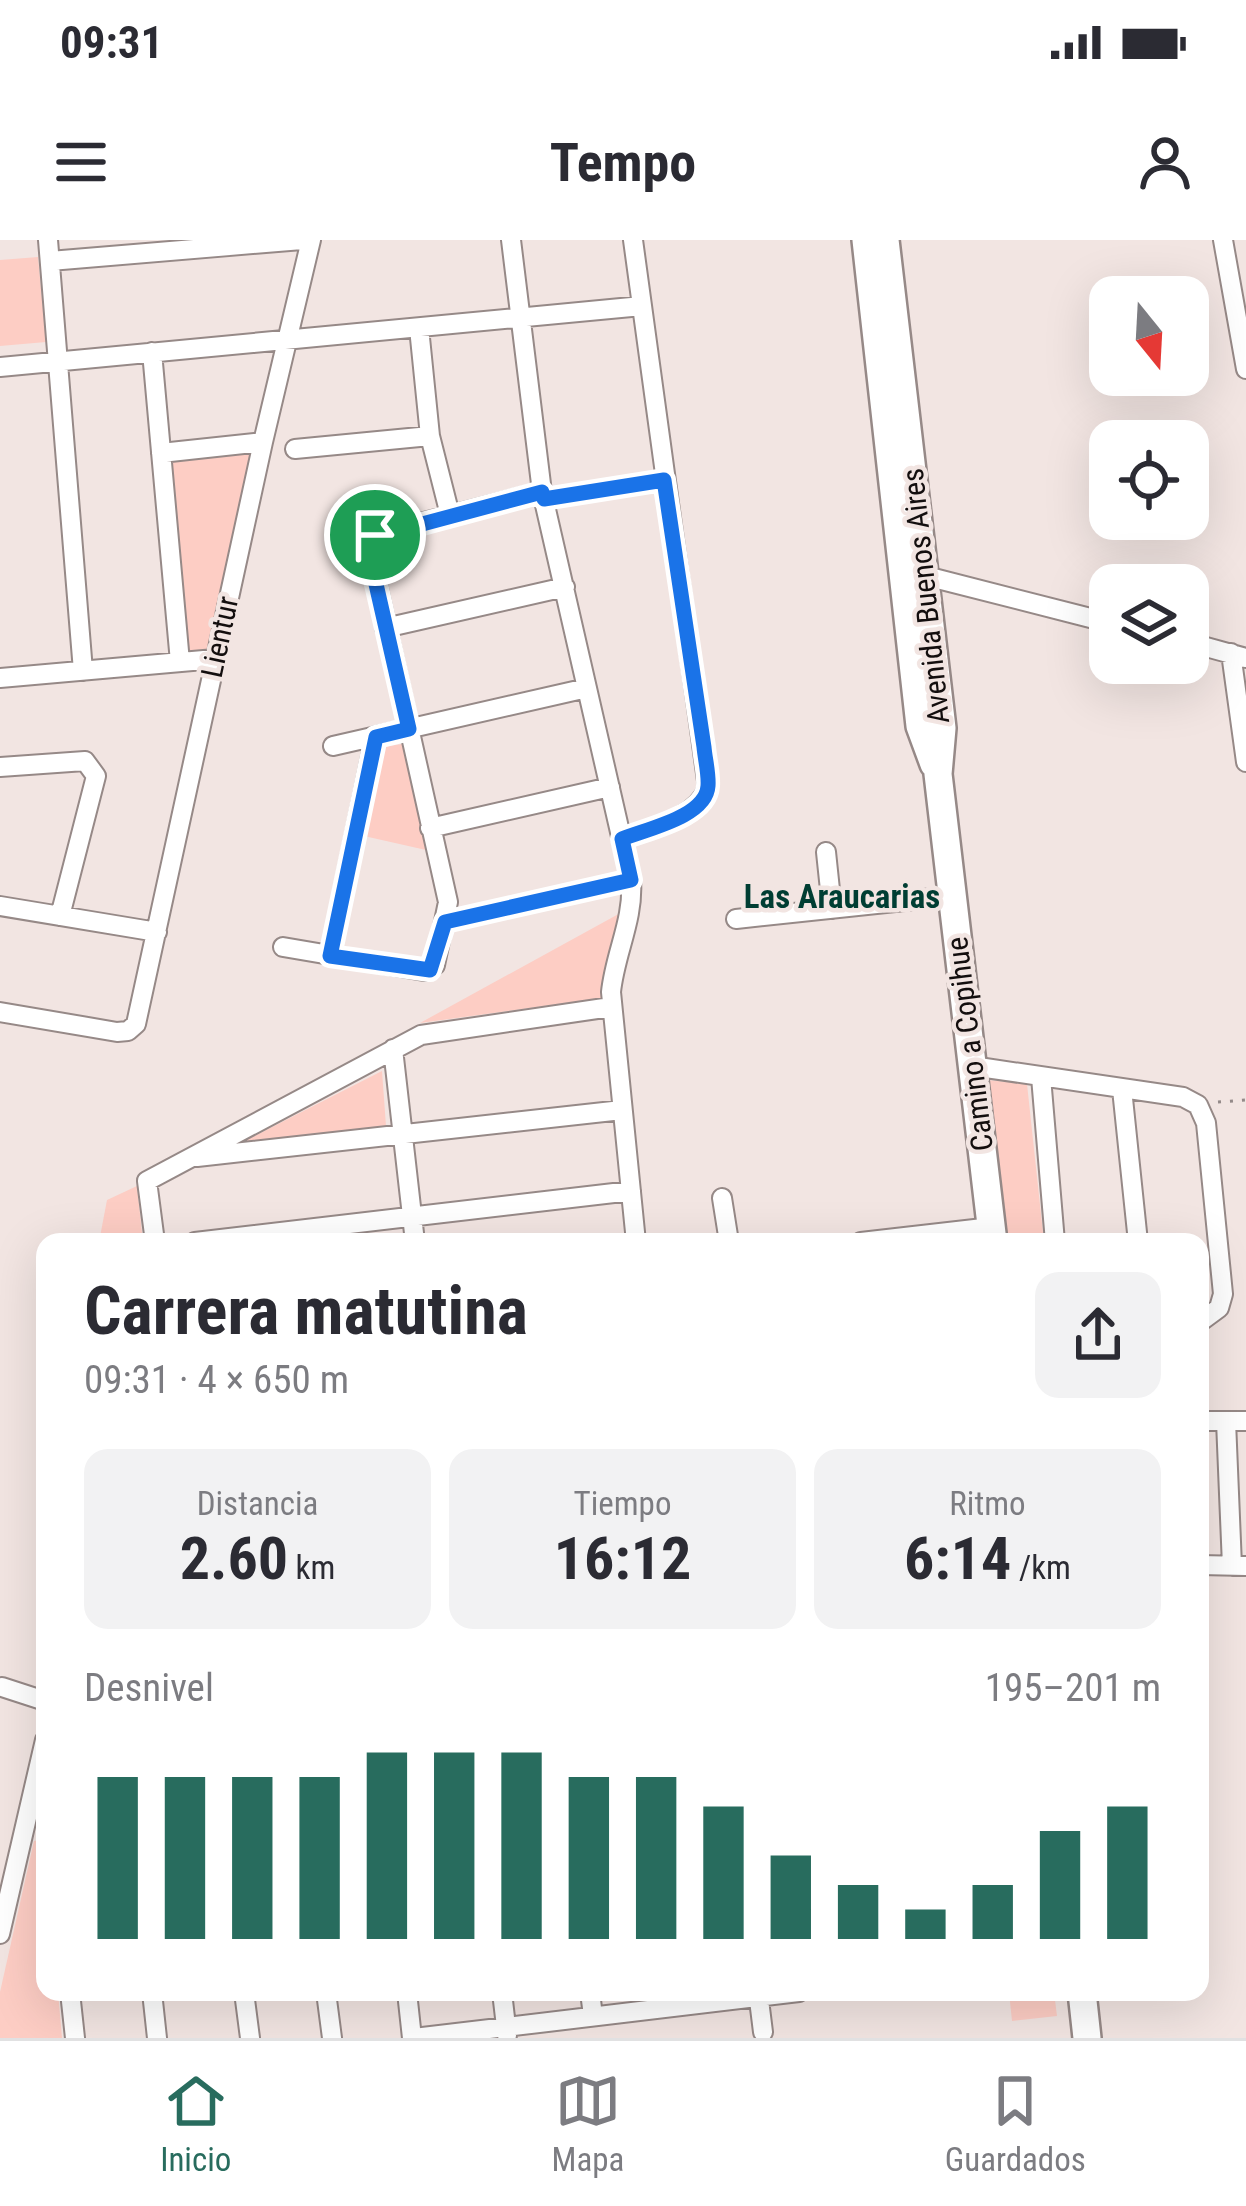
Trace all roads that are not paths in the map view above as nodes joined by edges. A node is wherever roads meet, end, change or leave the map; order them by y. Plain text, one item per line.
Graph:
1 (48, 240) edge
2 (302, 240) edge
3 (311, 240) edge
4 (511, 240) edge
5 (633, 240) edge
6 (866, 240) edge
7 (885, 240) edge
8 (1223, 240) edge
9 (50, 261) junction
10 (1237, 263) edge
11 (641, 306) junction
12 (520, 314) junction
13 (419, 328) junction
14 (287, 340) junction
15 (152, 352) junction
16 (58, 361) junction
17 (0, 367) edge
18 (1246, 369) edge
19 (430, 436) junction
20 (263, 442) junction
21 (295, 449) dead end
22 (161, 453) junction
23 (664, 480) junction
24 (543, 495) junction
25 (450, 515) junction
26 (914, 573) junction
27 (565, 586) junction
28 (1089, 617) edge
29 (385, 628) junction
30 (1209, 648) edge
31 (1238, 656) edge
32 (215, 659) junction
33 (179, 662) junction
34 (83, 671) junction
35 (0, 678) edge
36 (587, 688) junction
37 (409, 729) junction
38 (376, 737) junction
39 (333, 746) dead end
40 (1246, 763) edge
41 (0, 767) edge
42 (938, 774) joint
43 (610, 787) junction
44 (430, 828) junction
45 (622, 839) junction
46 (826, 852) dead end
47 (631, 880) junction
48 (952, 896) junction
49 (0, 906) edge
50 (832, 909) junction
51 (60, 916) junction
52 (736, 919) dead end
53 (445, 922) junction
54 (158, 932) junction
55 (284, 947) dead end
56 (330, 956) junction
57 (611, 1007) junction
58 (0, 1012) edge
59 (392, 1049) junction
60 (972, 1066) junction
61 (1041, 1077) junction
62 (1122, 1089) junction
63 (622, 1110) junction
64 (402, 1134) junction
65 (184, 1158) junction
66 (631, 1191) junction
67 (722, 1198) dead end
68 (412, 1216) junction
69 (154, 1233) edge
70 (270, 1233) edge
71 (414, 1233) edge
72 (635, 1233) edge
73 (728, 1233) edge
74 (993, 1233) edge
75 (1053, 1233) edge
76 (1137, 1233) edge
77 (1209, 1315) edge
78 (1236, 1421) edge
79 (1209, 1565) edge
80 (1239, 1566) edge
81 (2, 1688) edge
82 (36, 1698) edge
83 (35, 1822) edge
84 (0, 1934) edge
85 (71, 2001) edge
86 (153, 2001) edge
87 (245, 2001) edge
88 (327, 2001) edge
89 (408, 2001) edge
90 (503, 2001) edge
91 (591, 2001) edge
92 (665, 2001) edge
93 (759, 2001) edge
94 (1083, 2001) edge
95 (593, 2017) junction
96 (506, 2032) edge
97 (763, 2032) dead end
98 (75, 2038) edge
99 (157, 2038) edge
100 (250, 2038) edge
101 (332, 2038) edge
102 (413, 2038) edge
103 (1087, 2038) edge

1 - 9 street
2 - 9 street
3 - 14 street, Lientur
4 - 12 street
5 - 11 street
6 - 26 street, Avenida Buenos Aires
7 - 26 street, Avenida Buenos Aires
8 - 10 street
9 - 16 street
10 - 18 street
11 - 12 street
11 - 23 street
12 - 13 street
12 - 24 street
13 - 14 street
13 - 19 street
14 - 15 street
14 - 20 street, Lientur
15 - 16 street
15 - 22 street
16 - 17 street
16 - 34 street
19 - 21 street
19 - 25 street
20 - 22 street
20 - 32 street, Lientur
22 - 33 street
23 - 24 street
23 - 45 street
24 - 25 street
24 - 27 street
25 - 29 street
26 - 28 street
26 - 42 street, Avenida Buenos Aires
27 - 29 street
27 - 36 street
29 - 37 street
30 - 31 street
31 - 40 street
32 - 33 street
32 - 54 street, Lientur
33 - 34 street
34 - 35 street
36 - 37 street
36 - 43 street
37 - 38 street
37 - 44 street
38 - 39 street
38 - 56 street
41 - 51 street
42 - 48 street, Camino a Copihue
43 - 44 street
43 - 45 street
44 - 53 street
45 - 47 street
46 - 50 street
47 - 53 street
47 - 57 street
48 - 50 street
48 - 60 street, Camino a Copihue
49 - 51 street
50 - 52 street
51 - 54 street
53 - 56 street
54 - 58 street, Lientur
55 - 56 street
57 - 59 street
57 - 63 street
59 - 64 street
59 - 65 street
60 - 61 street
60 - 74 street, Camino a Copihue
61 - 62 street
61 - 75 street
62 - 76 street
62 - 77 street
63 - 64 street
63 - 66 street
64 - 65 street
64 - 68 street
65 - 69 street
66 - 68 street
66 - 72 street
67 - 73 street
68 - 70 street
68 - 71 street
78 - 80 street
79 - 80 street
81 - 82 street
83 - 84 street
85 - 98 street
86 - 99 street
87 - 100 street
88 - 101 street
89 - 102 street
90 - 96 street
91 - 95 street
92 - 95 street
93 - 97 street
94 - 103 street
95 - 96 street
96 - 102 street

